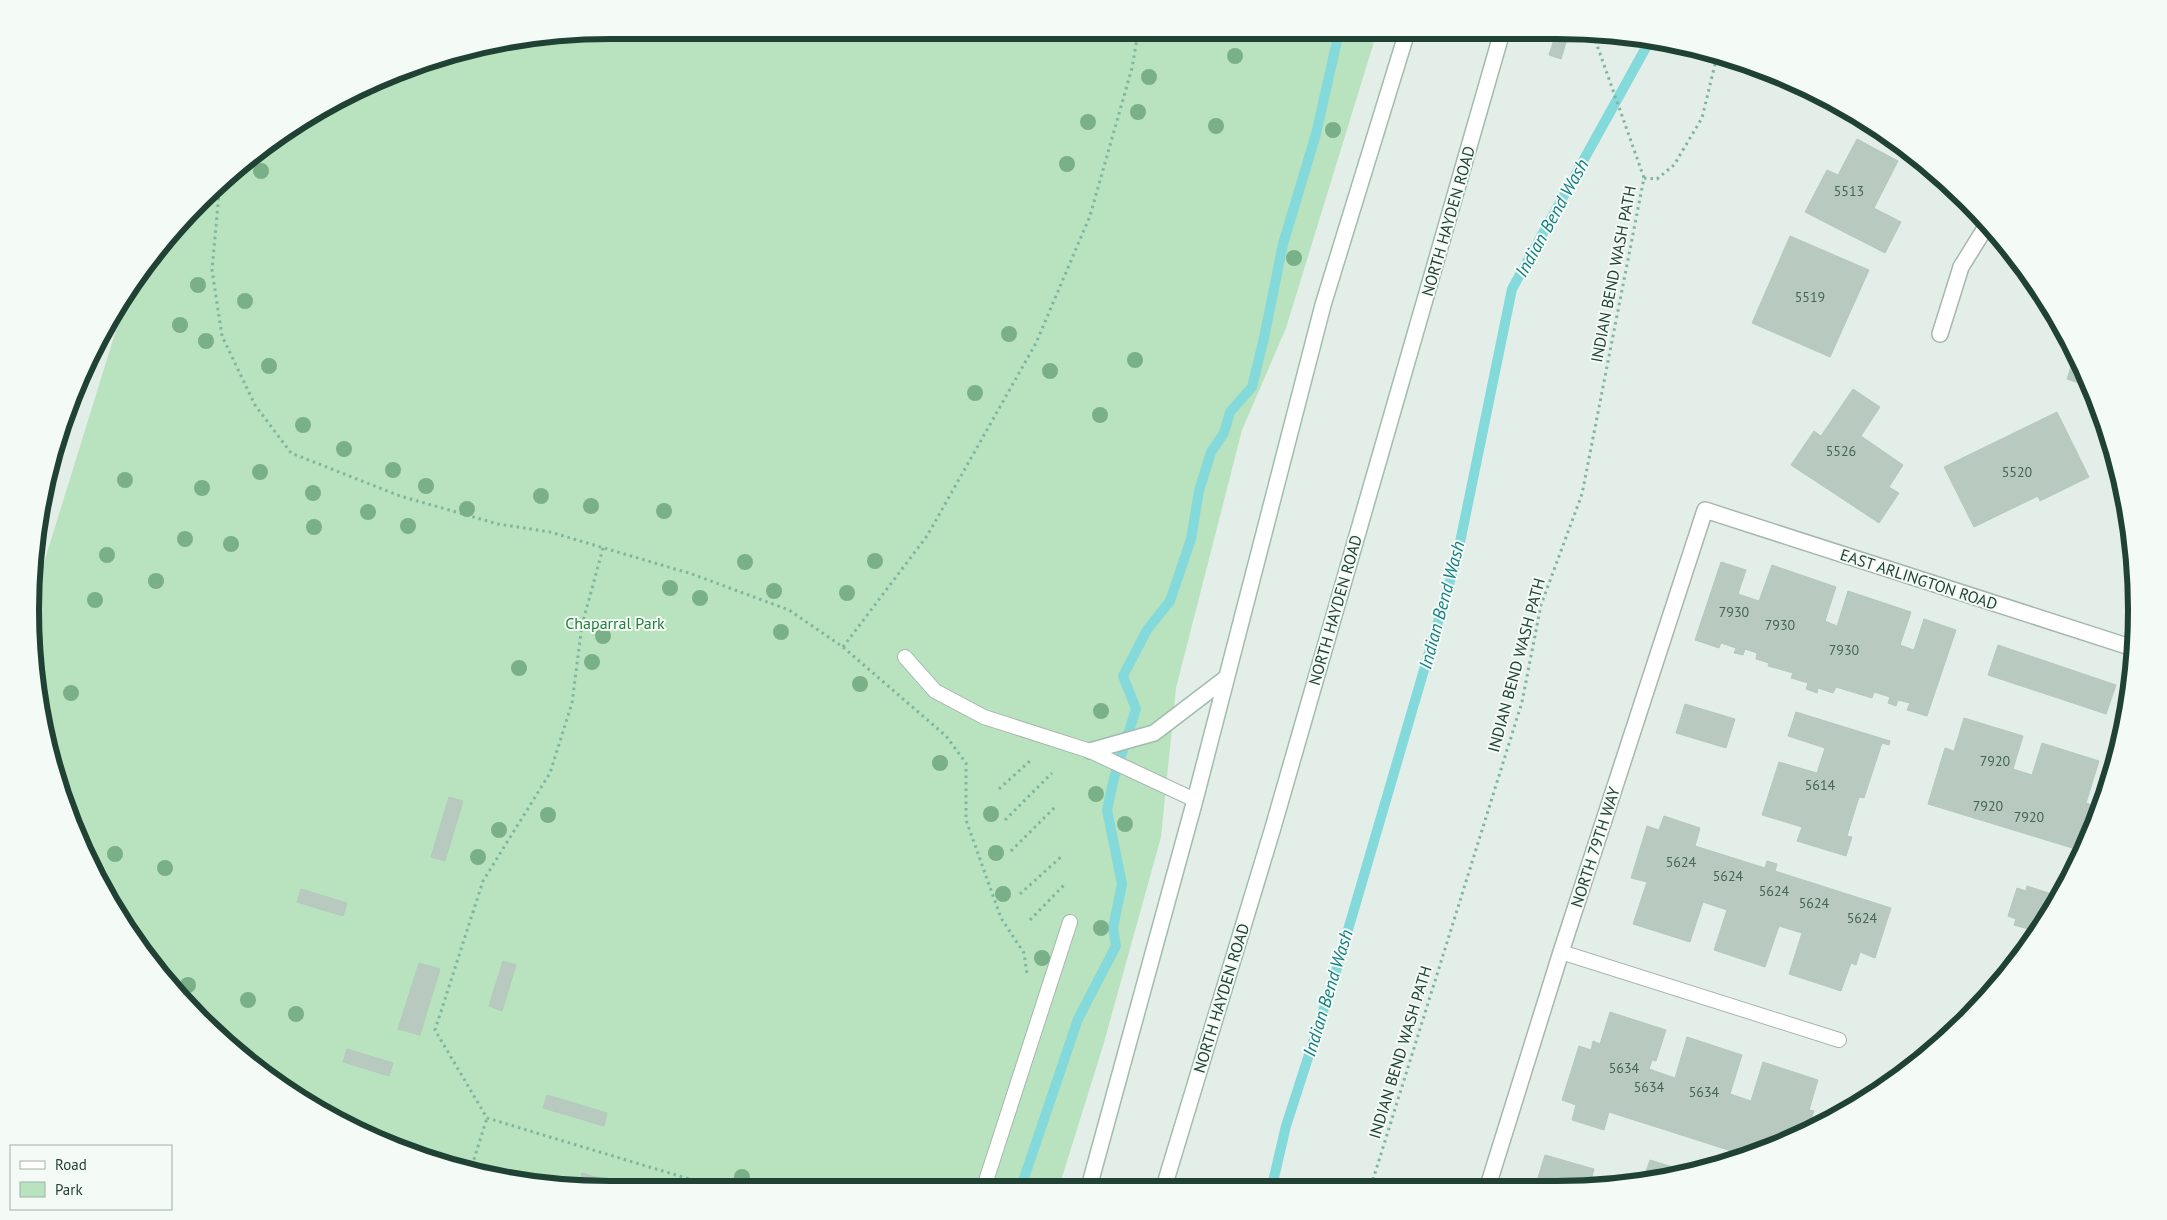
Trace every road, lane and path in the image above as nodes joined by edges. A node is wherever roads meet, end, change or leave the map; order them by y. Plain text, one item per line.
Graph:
1 (1137, 39) edge
2 (1405, 39) edge
3 (1500, 39) edge
4 (1595, 40) edge
5 (1716, 61) edge
6 (1644, 178) junction
7 (219, 194) edge
8 (1984, 230) edge
9 (1940, 334) dead end
10 (1705, 510) joint
11 (603, 548) junction
12 (2127, 646) edge
13 (843, 647) junction
14 (905, 657) dead end
15 (1226, 678) junction
16 (1090, 751) junction
17 (1034, 757) dead end
18 (1052, 773) dead end
19 (999, 789) dead end
20 (1195, 800) junction
21 (1056, 806) dead end
22 (1005, 820) dead end
23 (1011, 851) dead end
24 (1062, 856) dead end
25 (1065, 884) dead end
26 (1020, 894) dead end
27 (1030, 920) dead end
28 (1070, 922) dead end
29 (1561, 952) junction
30 (1028, 982) dead end
31 (1839, 1040) dead end
32 (487, 1118) junction
33 (472, 1164) edge
34 (696, 1181) edge
35 (986, 1181) edge
36 (1091, 1181) edge
37 (1166, 1181) edge
38 (1373, 1181) edge
39 (1490, 1181) edge

1 - 13 path
2 - 15 main road
3 - 37 main road, NORTH HAYDEN ROAD
4 - 6 path, INDIAN BEND WASH PATH
5 - 6 path
6 - 38 path, INDIAN BEND WASH PATH
7 - 11 path
8 - 9 main road
10 - 12 main road, EAST ARLINGTON ROAD
10 - 29 main road, NORTH 79TH WAY
11 - 13 path
11 - 32 path
13 - 30 path
14 - 16 lane
15 - 16 main road
15 - 20 main road
16 - 20 lane
17 - 19 path
18 - 22 path
20 - 36 main road
21 - 23 path
24 - 26 path
25 - 27 path
28 - 35 lane
29 - 31 lane
29 - 39 main road, NORTH 79TH WAY
32 - 33 path
32 - 34 path

